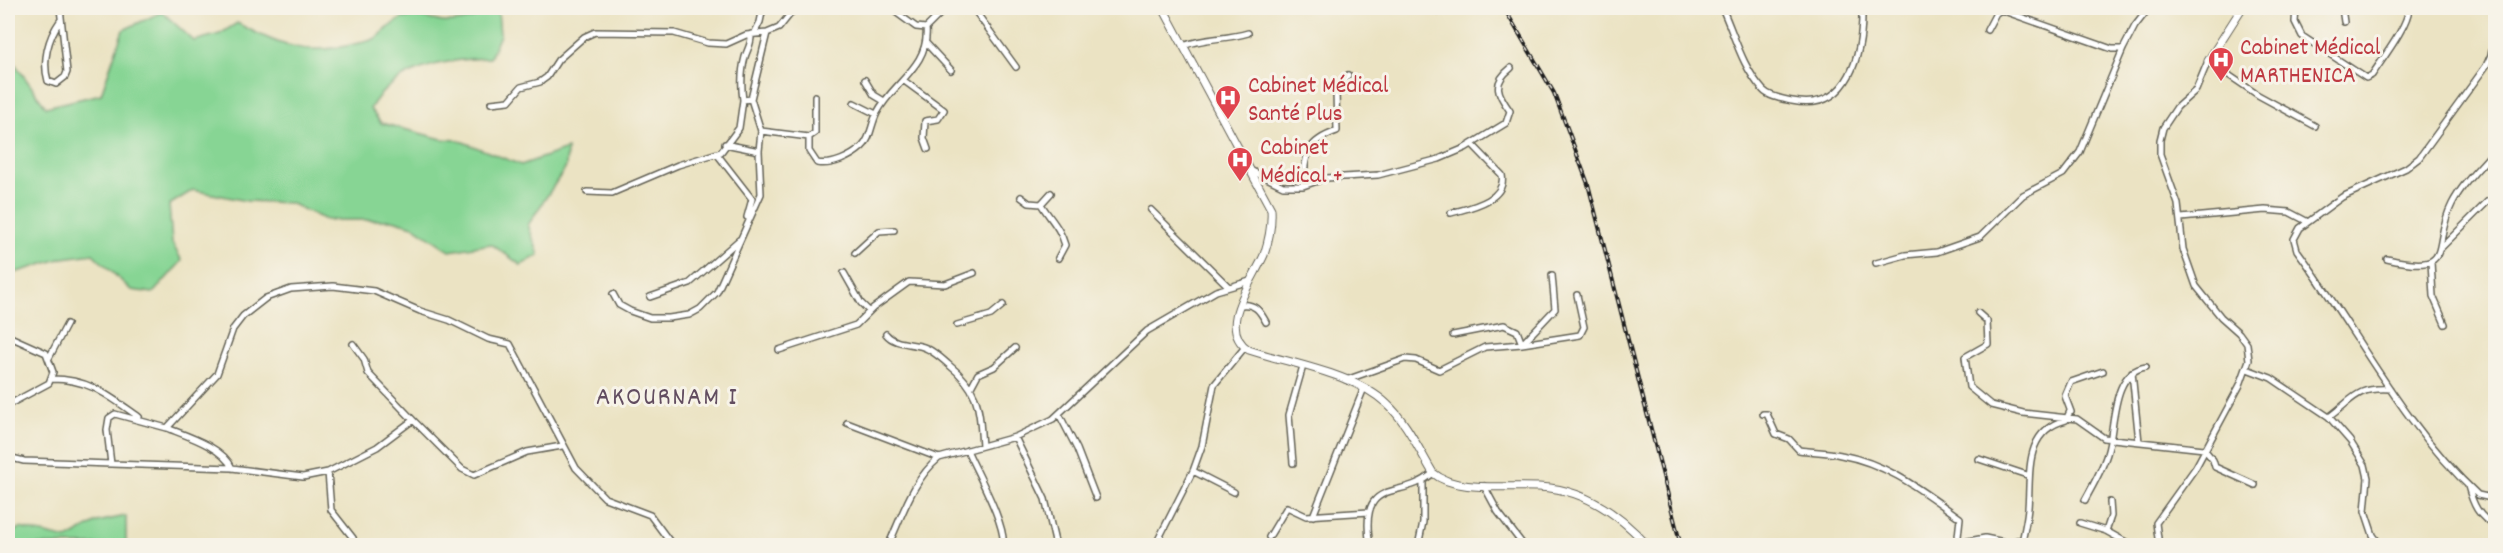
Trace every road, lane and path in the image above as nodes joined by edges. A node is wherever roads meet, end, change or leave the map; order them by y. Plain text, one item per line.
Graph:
1 (60, 8) edge
2 (763, 8) edge
3 (795, 8) edge
4 (890, 8) edge
5 (946, 8) edge
6 (973, 8) edge
7 (1163, 8) edge
8 (1722, 8) edge
9 (1862, 8) edge
10 (2149, 8) edge
11 (2242, 8) edge
12 (2296, 8) edge
13 (2342, 8) edge
14 (2409, 8) edge
15 (60, 21) junction
16 (2344, 22) dead end
17 (2496, 27) edge
18 (926, 28) junction
19 (1987, 30) dead end
20 (767, 33) junction
21 (1248, 33) dead end
22 (752, 34) junction
23 (926, 43) junction
24 (1183, 46) junction
25 (2123, 49) junction
26 (2208, 62) junction
27 (1016, 67) dead end
28 (1511, 68) dead end
29 (951, 70) dead end
30 (1348, 75) dead end
31 (865, 80) dead end
32 (903, 80) junction
33 (815, 96) dead end
34 (751, 99) junction
35 (743, 100) junction
36 (884, 101) junction
37 (854, 103) dead end
38 (491, 104) dead end
39 (876, 114) junction
40 (2316, 126) dead end
41 (761, 131) junction
42 (810, 137) junction
43 (725, 144) junction
44 (1472, 144) junction
45 (928, 149) dead end
46 (2496, 149) edge
47 (759, 151) junction
48 (717, 154) junction
49 (1250, 170) junction
50 (1304, 186) junction
51 (586, 192) dead end
52 (1051, 193) dead end
53 (1021, 197) dead end
54 (752, 199) junction
55 (759, 201) junction
56 (2487, 202) dead end
57 (1041, 204) junction
58 (1151, 210) dead end
59 (1451, 213) dead end
60 (2181, 218) junction
61 (2308, 222) junction
62 (894, 230) dead end
63 (741, 236) junction
64 (2441, 248) junction
65 (855, 253) dead end
66 (1058, 258) dead end
67 (2387, 259) dead end
68 (2431, 262) junction
69 (1876, 263) dead end
70 (844, 273) dead end
71 (974, 273) dead end
72 (1552, 275) dead end
73 (1250, 281) junction
74 (1229, 287) junction
75 (613, 294) dead end
76 (1577, 295) dead end
77 (650, 297) dead end
78 (1002, 305) dead end
79 (1241, 305) junction
80 (869, 311) junction
81 (1978, 313) dead end
82 (1266, 322) dead end
83 (68, 324) dead end
84 (2445, 324) dead end
85 (957, 325) dead end
86 (886, 334) dead end
87 (1453, 335) dead end
88 (8, 336) edge
89 (353, 344) dead end
90 (1522, 344) junction
91 (1245, 347) junction
92 (1015, 348) dead end
93 (779, 350) dead end
94 (49, 358) junction
95 (1303, 366) junction
96 (2146, 367) dead end
97 (2247, 369) junction
98 (2103, 371) dead end
99 (2132, 372) junction
100 (52, 379) junction
101 (1344, 381) junction
102 (971, 387) junction
103 (1364, 388) junction
104 (2390, 389) junction
105 (8, 405) edge
106 (1059, 414) junction
107 (1763, 414) dead end
108 (2069, 414) junction
109 (2329, 417) junction
110 (142, 419) junction
111 (413, 420) junction
112 (847, 423) dead end
113 (167, 428) junction
114 (1015, 437) junction
115 (2110, 439) junction
116 (2139, 442) junction
117 (562, 446) junction
118 (982, 446) junction
119 (2204, 449) junction
120 (967, 450) junction
121 (8, 457) edge
122 (939, 459) junction
123 (1979, 459) dead end
124 (111, 464) junction
125 (1293, 464) dead end
126 (232, 468) junction
127 (1193, 471) junction
128 (328, 472) junction
129 (1433, 473) junction
130 (2027, 475) junction
131 (1423, 482) junction
132 (2255, 485) dead end
133 (2468, 485) junction
134 (1484, 486) junction
135 (2496, 491) edge
136 (1234, 492) dead end
137 (1096, 498) dead end
138 (2085, 500) dead end
139 (2110, 502) dead end
140 (1369, 512) junction
141 (1313, 516) junction
142 (2080, 523) dead end
143 (2496, 526) edge
144 (2106, 531) junction
145 (1269, 537) dead end
146 (353, 538) dead end
147 (2023, 538) junction
148 (1958, 544) edge
149 (673, 546) edge
150 (888, 546) edge
151 (1003, 546) edge
152 (1056, 546) edge
153 (1155, 546) edge
154 (1370, 546) edge
155 (1418, 546) edge
156 (1524, 546) edge
157 (1648, 546) edge
158 (2021, 546) edge
159 (2133, 546) edge
160 (2159, 546) edge
161 (2381, 546) edge

1 - 15 street
2 - 22 street
3 - 20 street
4 - 18 street
5 - 18 street
6 - 27 street
7 - 24 street
8 - 9 street
10 - 25 street
11 - 26 street
12 - 14 street
13 - 16 street
15 - 15 street
17 - 61 street
18 - 23 street
19 - 25 street
20 - 22 street
20 - 34 street
21 - 24 street
22 - 35 street
22 - 38 street
23 - 29 street
23 - 32 street
24 - 49 street
25 - 69 street
26 - 40 street
26 - 60 street
28 - 44 street
30 - 50 street
31 - 36 street
32 - 36 street
32 - 45 street
33 - 42 street
34 - 35 street
34 - 41 street
35 - 43 street
36 - 39 street
37 - 39 street
39 - 42 street
41 - 42 street
41 - 47 street
43 - 47 street
43 - 48 street
44 - 50 street
44 - 59 street
46 - 64 street
47 - 55 street
48 - 51 street
48 - 54 street
49 - 50 street
49 - 73 street
52 - 57 street
53 - 57 street
54 - 55 street
54 - 63 street
55 - 63 street
56 - 64 street
57 - 66 street
58 - 74 street
60 - 61 street
60 - 97 street
61 - 104 street
62 - 65 street
63 - 75 street
63 - 77 street
64 - 68 street
67 - 68 street
68 - 84 street
70 - 80 street
71 - 80 street
72 - 90 street
73 - 74 street
73 - 79 street
74 - 106 street
76 - 90 street
78 - 85 street
79 - 82 street
79 - 91 street
80 - 93 street
81 - 108 street
83 - 94 street
86 - 102 street
87 - 90 street
88 - 94 street
89 - 111 street
90 - 101 street
91 - 95 street
91 - 127 street
92 - 102 street
94 - 100 street
95 - 101 street
95 - 125 street
96 - 99 street
97 - 109 street
97 - 119 street
98 - 108 street
99 - 115 street
99 - 116 street
100 - 105 street
100 - 110 street
101 - 103 street
102 - 118 street
103 - 129 street
103 - 141 street
104 - 109 street
104 - 133 street
106 - 114 street
106 - 137 street
107 - 148 street
108 - 115 street
108 - 130 street
109 - 161 street
110 - 113 street
110 - 124 street
111 - 117 street
111 - 128 street
112 - 122 street
113 - 117 street
113 - 126 street
114 - 118 street
114 - 152 street
115 - 116 street
115 - 138 street
116 - 119 street
117 - 149 street
118 - 120 street
119 - 132 street
119 - 160 street
120 - 122 street
120 - 151 street
121 - 124 street
122 - 150 street
123 - 130 street
124 - 126 street
126 - 128 street
127 - 136 street
127 - 153 street
128 - 146 street
129 - 131 street
129 - 134 street
130 - 147 street
131 - 140 street
131 - 155 street
133 - 135 street
133 - 143 street
134 - 156 street
134 - 157 street
139 - 144 street
140 - 141 street
140 - 154 street
141 - 145 street
142 - 144 street
144 - 159 street
147 - 148 street
147 - 158 street

